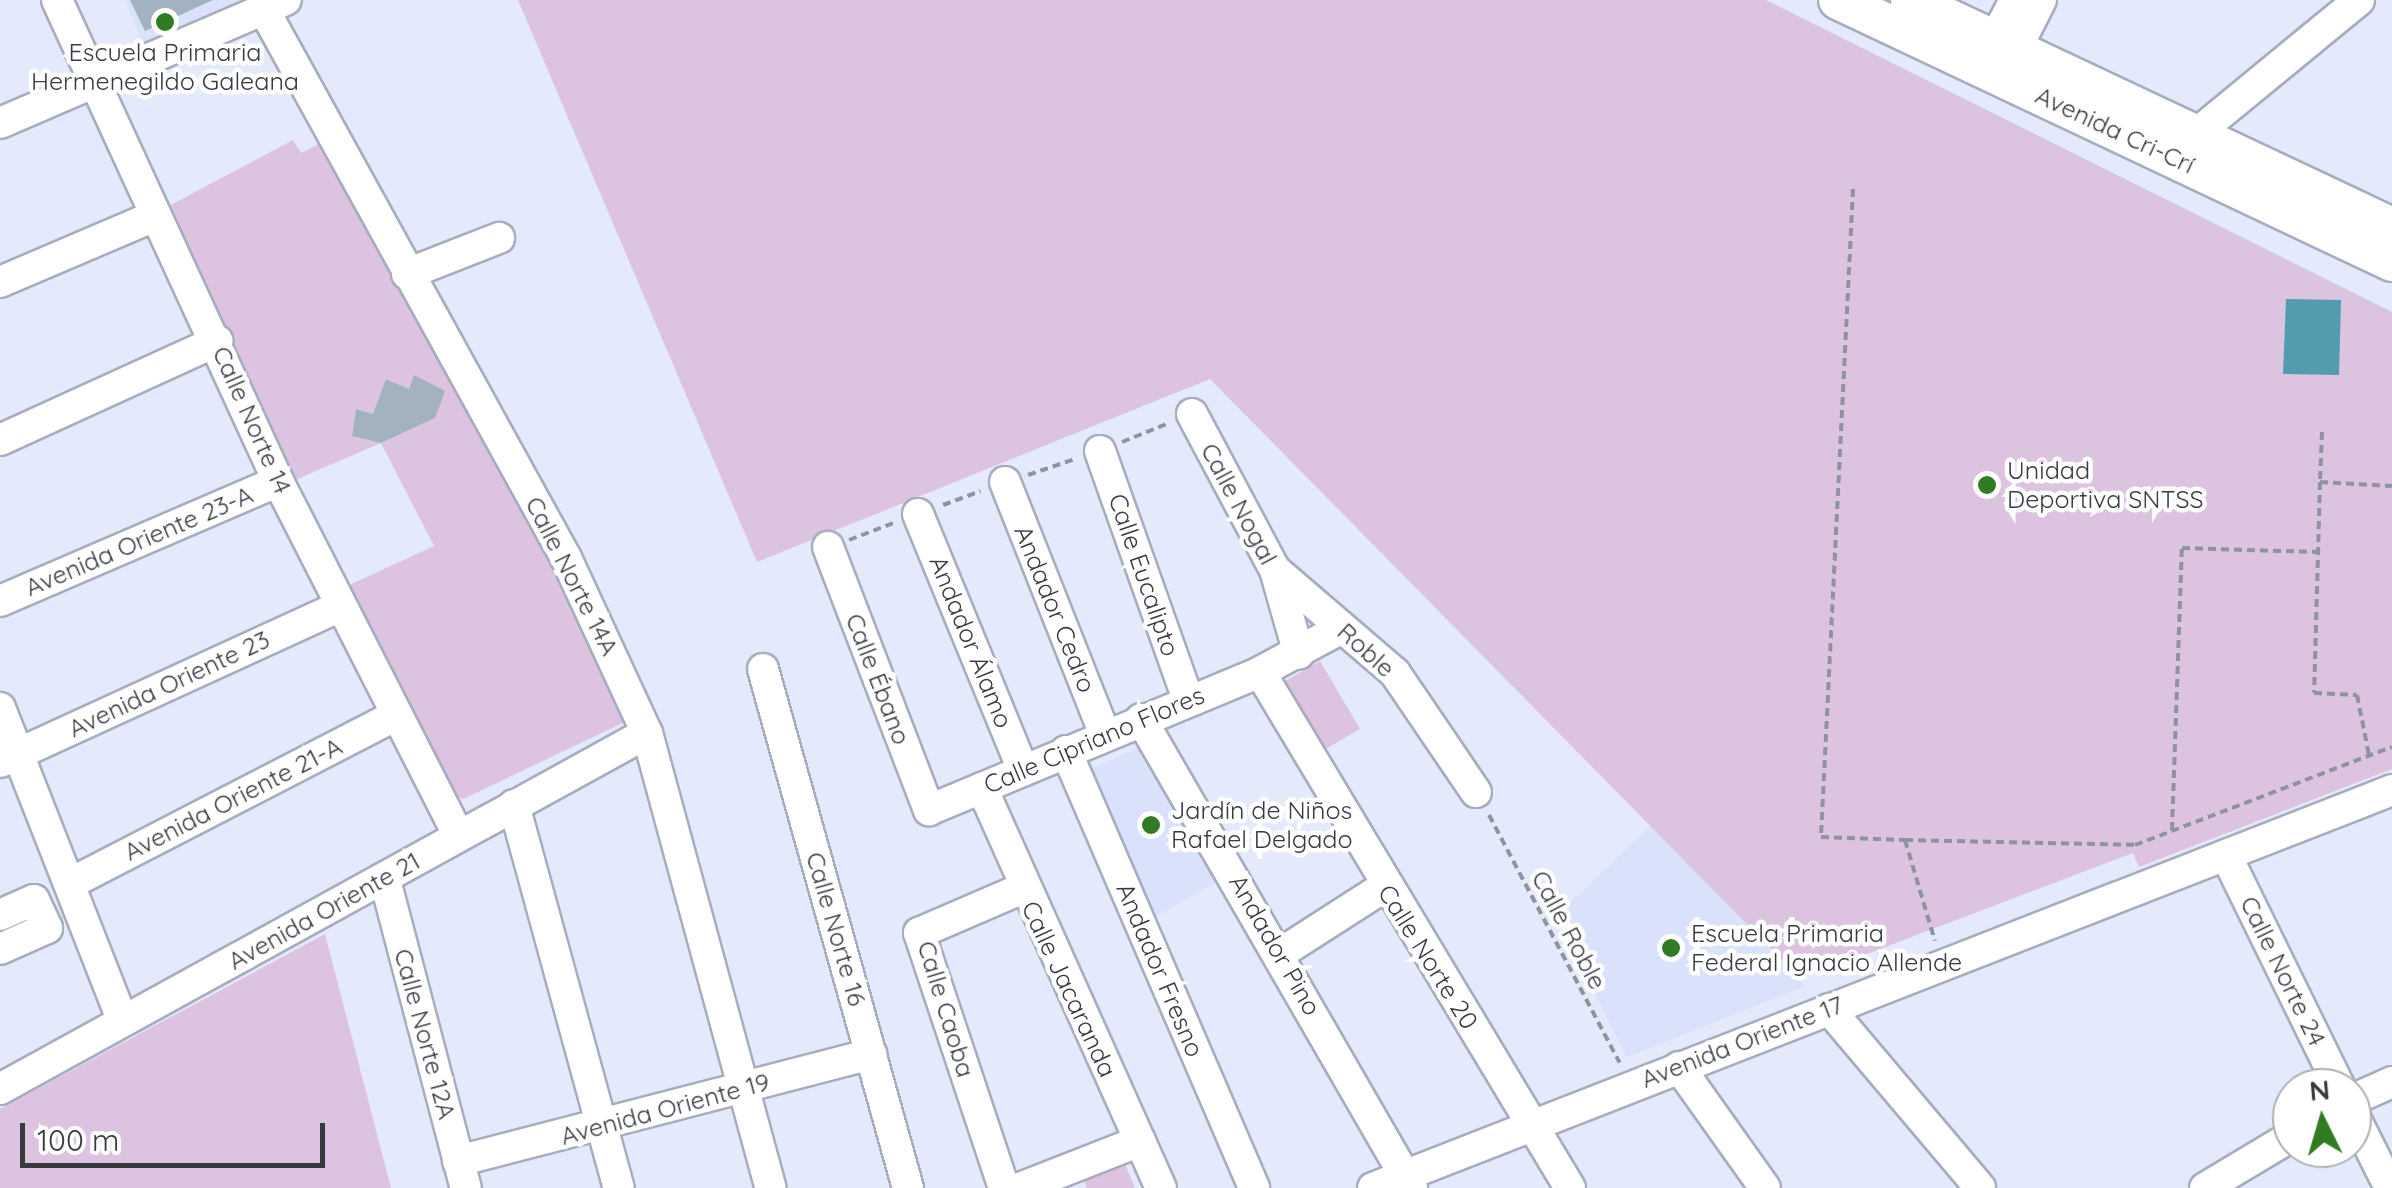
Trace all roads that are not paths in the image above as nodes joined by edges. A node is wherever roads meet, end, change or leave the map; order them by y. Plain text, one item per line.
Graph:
1 (57, 0) edge
2 (1838, 0) edge
3 (1870, 0) edge
4 (1910, 0) edge
5 (2015, 0) edge
6 (2042, 0) edge
7 (2359, 0) edge
8 (275, 5) edge
9 (1984, 37) edge
10 (94, 84) junction
11 (0, 123) edge
12 (2196, 134) junction
13 (155, 216) junction
14 (499, 238) dead end
15 (2390, 248) edge
16 (408, 274) junction
17 (0, 282) edge
18 (217, 341) junction
19 (1192, 414) dead end
20 (0, 440) edge
21 (1100, 450) dead end
22 (278, 482) junction
23 (1005, 482) dead end
24 (918, 514) dead end
25 (828, 548) dead end
26 (1275, 570) junction
27 (0, 601) edge
28 (338, 606) junction
29 (1342, 628) junction
30 (1299, 654) junction
31 (763, 669) dead end
32 (1260, 672) junction
33 (1188, 699) junction
34 (0, 708) edge
35 (394, 716) junction
36 (1141, 719) junction
37 (648, 733) junction
38 (1105, 735) junction
39 (1066, 751) junction
40 (9, 757) edge
41 (1023, 770) junction
42 (982, 788) junction
43 (2392, 790) edge
44 (1476, 792) road end
45 (514, 805) junction
46 (929, 810) joint
47 (458, 835) junction
48 (2226, 855) junction
49 (385, 880) junction
50 (71, 883) junction
51 (1384, 887) junction
52 (1021, 889) junction
53 (0, 916) edge
54 (0, 949) edge
55 (1281, 953) junction
56 (1829, 1009) junction
57 (122, 1020) junction
58 (871, 1054) junction
59 (1679, 1067) junction
60 (2330, 1068) edge
61 (0, 1089) edge
62 (743, 1089) junction
63 (1534, 1125) junction
64 (602, 1127) junction
65 (1140, 1141) junction
66 (2272, 1148) edge
67 (2372, 1152) edge
68 (462, 1174) edge
69 (1408, 1181) edge
70 (619, 1188) edge
71 (771, 1188) edge
72 (908, 1188) edge
73 (1004, 1188) edge
74 (1020, 1188) edge
75 (1161, 1188) edge
76 (1254, 1188) edge
77 (1374, 1188) edge
78 (1570, 1188) edge
79 (1765, 1188) edge
80 (1980, 1188) edge
81 (2205, 1188) edge
82 (2390, 1188) edge

1 - 10 street, Calle Norte 14
2 - 9 main road, Avenida Cri-Crí
3 - 4 main road
4 - 9 main road, Avenida Cri-Crí
5 - 9 street
6 - 9 street
7 - 12 street
8 - 10 street
8 - 16 street, Calle Norte 14A
9 - 12 main road, Avenida Cri-Crí
9 - 15 main road, Avenida Cri-Crí
10 - 11 street
10 - 13 street, Calle Norte 14
12 - 15 main road, Avenida Cri-Crí
13 - 17 street
13 - 18 street, Calle Norte 14
14 - 16 street
16 - 37 street, Calle Norte 14A
18 - 20 street
18 - 22 street, Calle Norte 14
19 - 26 street, Calle Nogal
21 - 33 street, Calle Eucalipto
22 - 27 street, Avenida Oriente 23-A
22 - 28 street, Calle Norte 14
23 - 38 street, Andador Cedro
24 - 41 street, Andador Álamo
25 - 46 street, Calle Ébano
26 - 29 street, Roble
26 - 30 street, Calle Nogal
28 - 35 street, Calle Norte 14
28 - 40 street, Avenida Oriente 23
29 - 30 street, Calle Cipriano Flores
29 - 44 street, Roble
30 - 32 street, Calle Cipriano Flores
31 - 58 street, Calle Norte 16
32 - 33 street, Calle Cipriano Flores
32 - 51 street, Calle Norte 20
33 - 36 street, Calle Cipriano Flores
34 - 40 street
35 - 47 street, Calle Norte 14
35 - 50 street, Avenida Oriente 21-A
36 - 38 street, Calle Cipriano Flores
36 - 55 street, Andador Pino
37 - 45 street, Avenida Oriente 21
37 - 62 street, Calle Norte 14A
38 - 39 street, Calle Cipriano Flores
39 - 41 street, Calle Cipriano Flores
39 - 76 street, Andador Fresno
40 - 50 street
41 - 42 street, Calle Cipriano Flores
42 - 46 street, Calle Cipriano Flores
42 - 52 street, Calle Jacaranda
43 - 48 street, Avenida Oriente 17
45 - 47 street, Avenida Oriente 21
45 - 64 street
47 - 49 street, Avenida Oriente 21
48 - 56 street, Avenida Oriente 17
48 - 60 street, Calle Norte 24
49 - 57 street, Avenida Oriente 21
49 - 68 street, Calle Norte 12A
50 - 57 street
51 - 55 street
51 - 63 street, Calle Norte 20
52 - 65 street, Calle Jacaranda
52 - 73 street, Calle Caoba
53 - 54 street
55 - 69 street, Andador Pino
56 - 59 street, Avenida Oriente 17
56 - 80 street
57 - 61 street, Avenida Oriente 21
58 - 62 street, Avenida Oriente 19
58 - 72 street, Calle Norte 16
59 - 63 street, Avenida Oriente 17
59 - 79 street
62 - 64 street, Avenida Oriente 19
62 - 71 street, Calle Norte 14A
63 - 69 street, Avenida Oriente 17
63 - 78 street, Calle Norte 20
64 - 68 street, Avenida Oriente 19
64 - 70 street
65 - 74 street
65 - 75 street, Calle Jacaranda
66 - 81 street
67 - 82 street
69 - 77 street, Avenida Oriente 17

